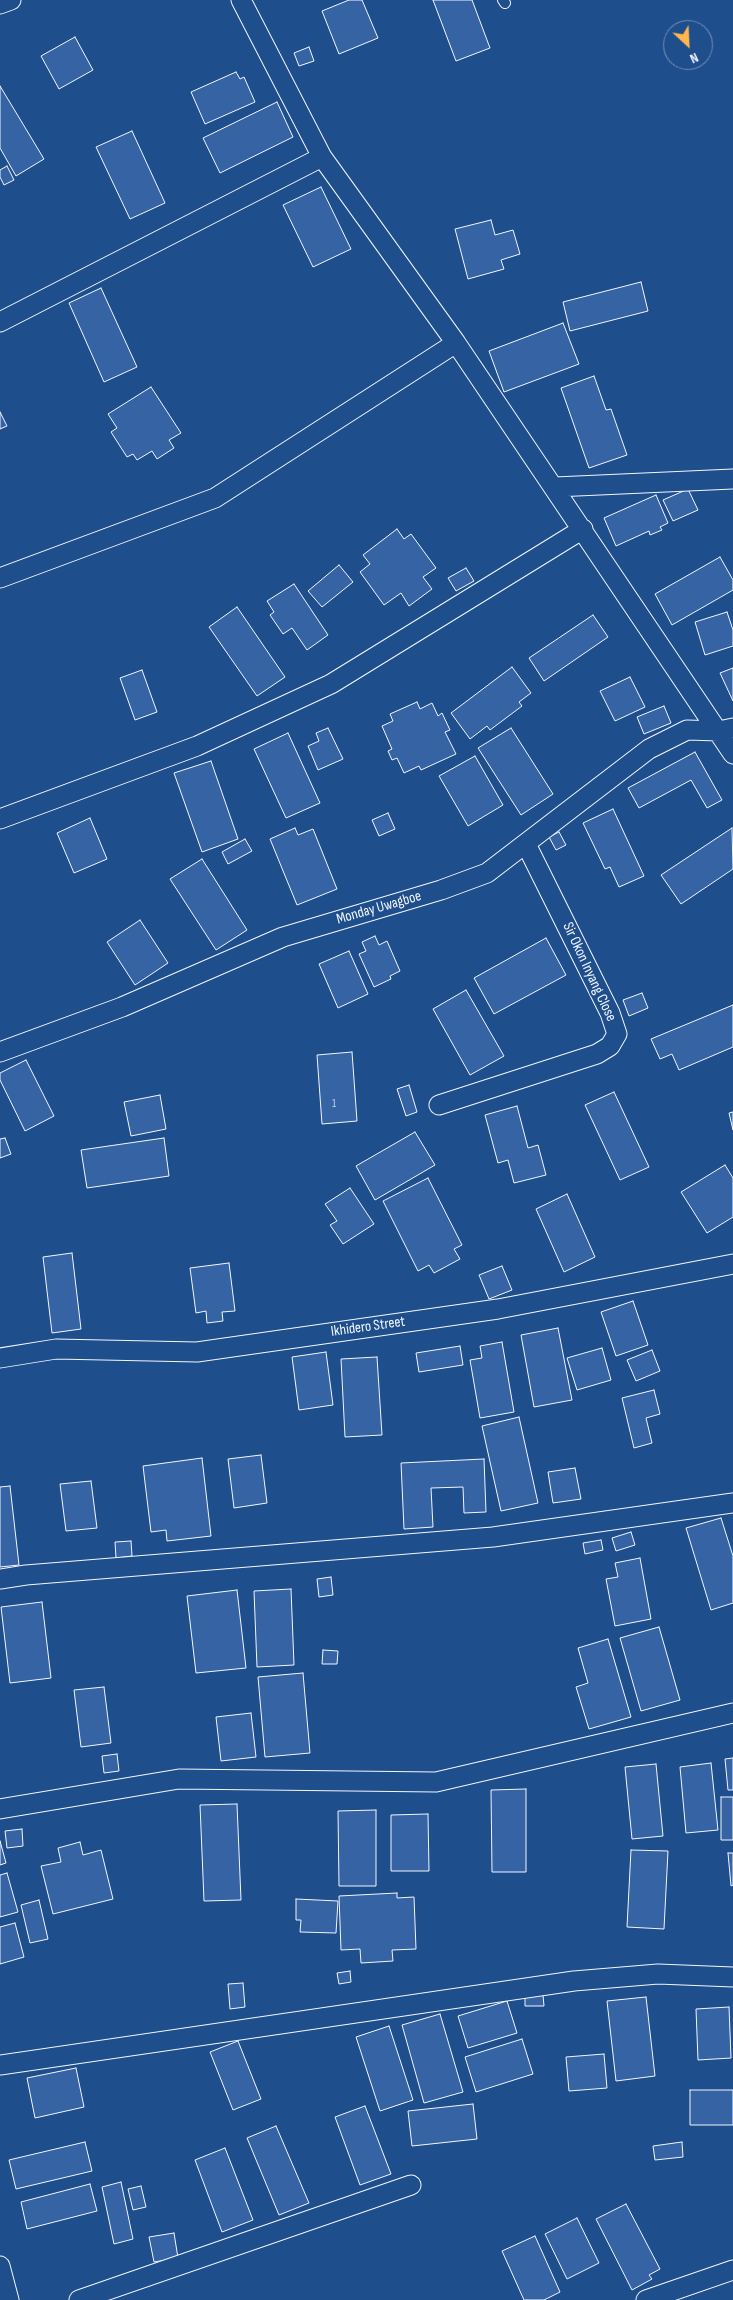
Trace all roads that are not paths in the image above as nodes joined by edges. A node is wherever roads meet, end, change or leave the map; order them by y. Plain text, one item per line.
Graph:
1 (11, 0) edge
2 (241, 0) edge
3 (0, 4) edge
4 (322, 157) junction
5 (0, 322) edge
6 (456, 343) junction
7 (733, 479) edge
8 (555, 487) junction
9 (582, 529) junction
10 (0, 578) edge
11 (726, 729) edge
12 (733, 754) edge
13 (0, 819) edge
14 (526, 844) junction
15 (0, 1052) edge
16 (439, 1104) dead end
17 (733, 1264) edge
18 (0, 1358) edge
19 (733, 1503) edge
20 (0, 1579) edge
21 (733, 1713) edge
22 (0, 1809) edge
23 (733, 1977) edge
24 (0, 2065) edge
25 (411, 2185) dead end
26 (0, 2266) edge
27 (733, 2270) edge
28 (9, 2300) edge
29 (79, 2300) edge
30 (646, 2300) edge

1 - 3 street
2 - 4 street
4 - 5 street
4 - 6 street
6 - 8 street
6 - 10 street
7 - 8 street
8 - 9 street
9 - 11 street
9 - 13 street
11 - 12 street
11 - 14 street, Monday Uwagboe
14 - 15 street, Monday Uwagboe
14 - 16 street, Sir Okon Inyang Close
17 - 18 street, Ikhidero Street
19 - 20 street
21 - 22 street
23 - 24 street
25 - 29 street
26 - 28 street
27 - 30 street

